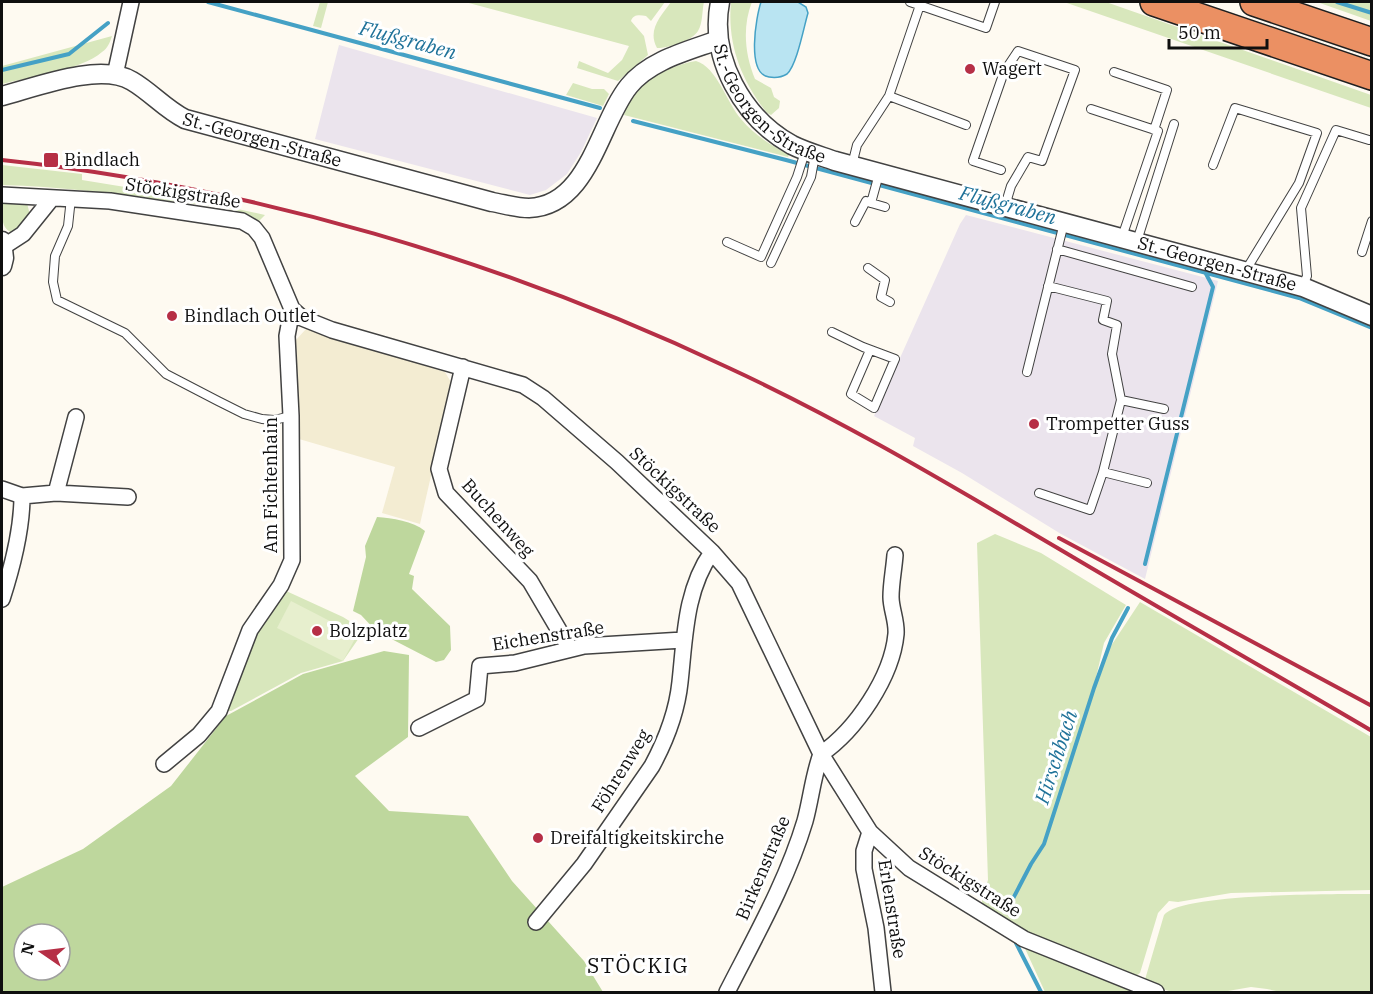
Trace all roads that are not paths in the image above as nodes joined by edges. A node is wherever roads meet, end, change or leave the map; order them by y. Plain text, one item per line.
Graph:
1 (131, 2) edge
2 (720, 2) edge
3 (910, 2) edge
4 (995, 2) edge
5 (1154, 2) edge
6 (1254, 2) edge
7 (920, 5) junction
8 (718, 40) junction
9 (1371, 42) edge
10 (1114, 72) dead end
11 (115, 75) junction
12 (1371, 76) edge
13 (2, 96) edge
14 (889, 96) junction
15 (1091, 109) dead end
16 (1174, 124) dead end
17 (966, 125) dead end
18 (1154, 130) junction
19 (1368, 140) dead end
20 (810, 156) junction
21 (852, 165) junction
22 (1213, 165) dead end
23 (1001, 170) dead end
24 (879, 177) junction
25 (2, 195) edge
26 (52, 198) junction
27 (70, 198) junction
28 (871, 203) junction
29 (1005, 206) junction
30 (885, 207) dead end
31 (1371, 221) edge
32 (855, 222) dead end
33 (1063, 225) junction
34 (1129, 239) junction
35 (727, 242) dead end
36 (2, 244) edge
37 (1057, 249) junction
38 (1362, 252) dead end
39 (771, 263) dead end
40 (2, 266) edge
41 (868, 267) dead end
42 (1245, 271) junction
43 (1048, 286) junction
44 (1192, 287) dead end
45 (1303, 287) junction
46 (890, 302) dead end
47 (292, 309) junction
48 (1371, 316) edge
49 (832, 332) dead end
50 (870, 350) junction
51 (464, 367) junction
52 (1027, 372) dead end
53 (1121, 400) junction
54 (1164, 409) dead end
55 (291, 416) junction
56 (76, 417) dead end
57 (1103, 472) junction
58 (1147, 483) dead end
59 (2, 489) edge
60 (56, 493) junction
61 (1040, 493) dead end
62 (22, 496) junction
63 (128, 497) dead end
64 (712, 552) junction
65 (895, 555) dead end
66 (2, 599) edge
67 (683, 640) junction
68 (570, 649) junction
69 (420, 728) dead end
70 (820, 754) junction
71 (164, 764) dead end
72 (870, 832) junction
73 (536, 922) dead end
74 (727, 993) edge
75 (883, 993) edge
76 (1156, 993) edge

1 - 11 street
2 - 8 street
3 - 7 lane
4 - 7 lane
5 - 12 highway
6 - 9 highway
7 - 14 lane
8 - 11 street, St.-Georgen-Straße
8 - 20 street, St.-Georgen-Straße
10 - 18 lane
11 - 13 street
14 - 17 lane
14 - 21 lane
15 - 18 lane
16 - 34 lane
18 - 34 lane
19 - 45 lane
20 - 21 street, St.-Georgen-Straße
20 - 35 lane
20 - 39 lane
21 - 24 street, St.-Georgen-Straße
22 - 42 lane
23 - 29 lane
24 - 28 lane
24 - 29 street, St.-Georgen-Straße
25 - 26 street, Stöckigstraße
26 - 27 street, Stöckigstraße
26 - 36 street
27 - 47 street, Stöckigstraße
27 - 55 lane
28 - 30 lane
28 - 32 lane
29 - 33 street, St.-Georgen-Straße
31 - 38 lane
33 - 34 street, St.-Georgen-Straße
33 - 37 lane
34 - 42 street, St.-Georgen-Straße
36 - 40 street
37 - 43 lane
37 - 44 lane
41 - 46 lane
42 - 45 street, St.-Georgen-Straße
43 - 52 lane
43 - 53 lane
45 - 48 street, St.-Georgen-Straße
47 - 51 street, Stöckigstraße
47 - 55 street, Am Fichtenhain
49 - 50 lane
50 - 50 lane
51 - 64 street, Stöckigstraße
51 - 68 street, Buchenweg
53 - 54 lane
53 - 57 lane
55 - 71 street, Am Fichtenhain
56 - 60 street
57 - 58 lane
57 - 61 lane
59 - 62 street
60 - 62 street
60 - 63 street
62 - 66 street
64 - 67 street, Föhrenweg
64 - 70 street, Stöckigstraße
65 - 70 street
67 - 68 street, Eichenstraße
67 - 73 street, Föhrenweg
68 - 69 street, Eichenstraße
70 - 72 street, Stöckigstraße
70 - 74 street, Birkenstraße
72 - 75 street, Erlenstraße
72 - 76 street, Stöckigstraße

